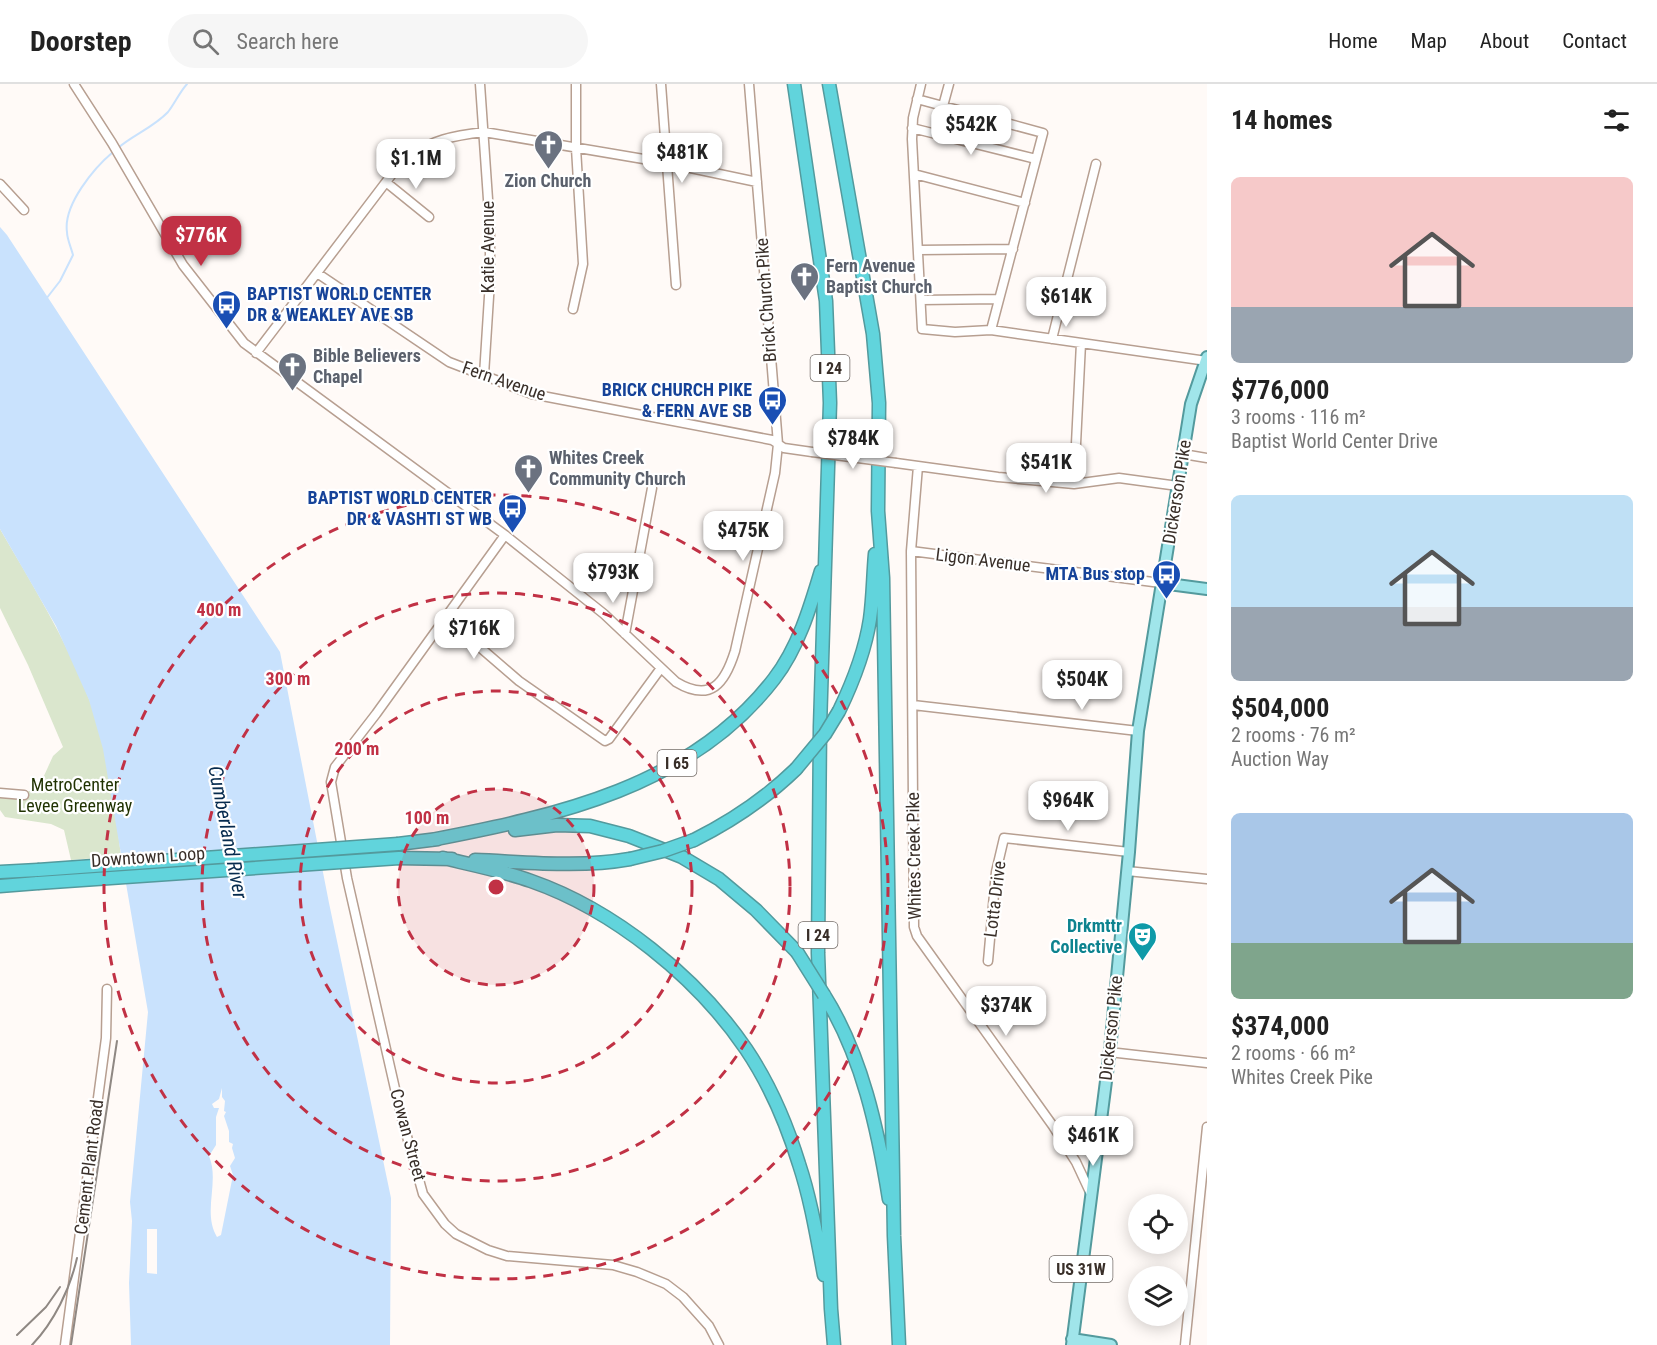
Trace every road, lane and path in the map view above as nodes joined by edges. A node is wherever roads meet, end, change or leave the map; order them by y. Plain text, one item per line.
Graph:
1 (74, 84) edge
2 (480, 84) edge
3 (576, 84) edge
4 (661, 84) edge
5 (749, 84) edge
6 (794, 84) edge
7 (829, 84) edge
8 (921, 84) edge
9 (949, 84) edge
10 (918, 99) junction
11 (943, 106) junction
12 (912, 128) junction
13 (484, 132) junction
14 (576, 148) junction
15 (1036, 159) junction
16 (667, 163) junction
17 (1096, 164) dead end
18 (914, 174) junction
19 (758, 182) junction
20 (387, 183) junction
21 (0, 184) edge
22 (1025, 203) junction
23 (24, 210) dead end
24 (429, 217) dead end
25 (1013, 249) junction
26 (919, 250) junction
27 (317, 273) junction
28 (676, 285) dead end
29 (999, 299) junction
30 (921, 300) junction
31 (573, 309) dead end
32 (991, 330) junction
33 (1052, 339) junction
34 (1081, 343) junction
35 (256, 352) junction
36 (1206, 360) edge
37 (484, 375) junction
38 (778, 444) junction
39 (1183, 454) junction
40 (1207, 458) edge
41 (918, 466) junction
42 (1074, 484) junction
43 (1178, 486) junction
44 (652, 488) dead end
45 (878, 511) junction
46 (505, 535) junction
47 (911, 551) junction
48 (824, 561) junction
49 (1161, 583) junction
50 (1207, 589) edge
51 (446, 618) junction
52 (625, 634) junction
53 (661, 668) junction
54 (914, 705) junction
55 (1138, 731) junction
56 (0, 793) edge
57 (24, 795) dead end
58 (431, 840) junction
59 (1129, 852) junction
60 (443, 858) junction
61 (1127, 871) junction
62 (0, 873) edge
63 (1207, 879) edge
64 (0, 886) edge
65 (988, 961) dead end
66 (107, 989) dead end
67 (1109, 1052) junction
68 (1207, 1063) edge
69 (1207, 1128) edge
70 (1090, 1192) junction
71 (894, 1236) junction
72 (831, 1309) junction
73 (1072, 1342) edge
74 (65, 1345) edge
75 (719, 1345) edge
76 (834, 1345) edge
77 (899, 1345) edge
78 (1111, 1345) edge
79 (1185, 1345) edge

1 - 35 street
2 - 13 street, Katie Avenue
3 - 14 street
4 - 16 street
5 - 19 street, Brick Church Pike
6 - 48 highway, I 24
7 - 45 highway, I 24
8 - 10 street
9 - 11 street
10 - 11 street
10 - 12 street
11 - 15 street
12 - 15 street
12 - 18 street
13 - 14 street
13 - 20 street
13 - 37 street, Katie Avenue
14 - 16 street
14 - 31 street
15 - 22 street
16 - 19 street
16 - 28 street
17 - 33 street
18 - 22 street
18 - 26 street
19 - 38 street, Brick Church Pike
20 - 24 street
20 - 27 street
21 - 23 street
22 - 25 street
25 - 26 street
25 - 29 street
26 - 30 street
27 - 35 street
27 - 37 street, Fern Avenue
29 - 30 street
29 - 32 street
30 - 32 street
32 - 33 street
33 - 34 street
34 - 36 street
34 - 42 street
35 - 46 street
36 - 39 main road, Dickerson Pike / US 31W
37 - 38 street, Fern Avenue
38 - 41 street, Fern Avenue, bridge
38 - 53 street, Brick Church Pike
39 - 40 street
39 - 43 main road, Dickerson Pike / US 31W
41 - 42 street, Fern Avenue
41 - 47 street, Whites Creek Pike
42 - 43 street, Fern Avenue
43 - 49 main road, Dickerson Pike / US 31W
44 - 52 street
45 - 60 highway, bridge
45 - 71 highway, I 24
46 - 51 street
46 - 52 street
47 - 49 street, Ligon Avenue
47 - 54 street, Whites Creek Pike
48 - 58 highway, I 65
48 - 72 highway, I 24
49 - 50 main road
49 - 55 main road, Dickerson Pike / US 31W
51 - 53 street
51 - 75 street, Cowan Street
52 - 53 street
54 - 55 street
54 - 70 street, Whites Creek Pike
55 - 59 main road, Dickerson Pike / US 31W
56 - 57 street
58 - 62 highway, Downtown Loop / I 65, bridge
58 - 71 highway, bridge
59 - 61 main road, Dickerson Pike / US 31W
59 - 65 street, Lotta Drive
60 - 64 highway, Downtown Loop, bridge
60 - 72 highway
61 - 63 street
61 - 67 main road, Dickerson Pike / US 31W
66 - 74 street, Cement Plant Road
67 - 68 street
67 - 70 main road, Dickerson Pike / US 31W
69 - 79 street
70 - 73 main road, Dickerson Pike / US 31W
71 - 77 highway, I 24
72 - 76 highway, I 24
73 - 78 main road

